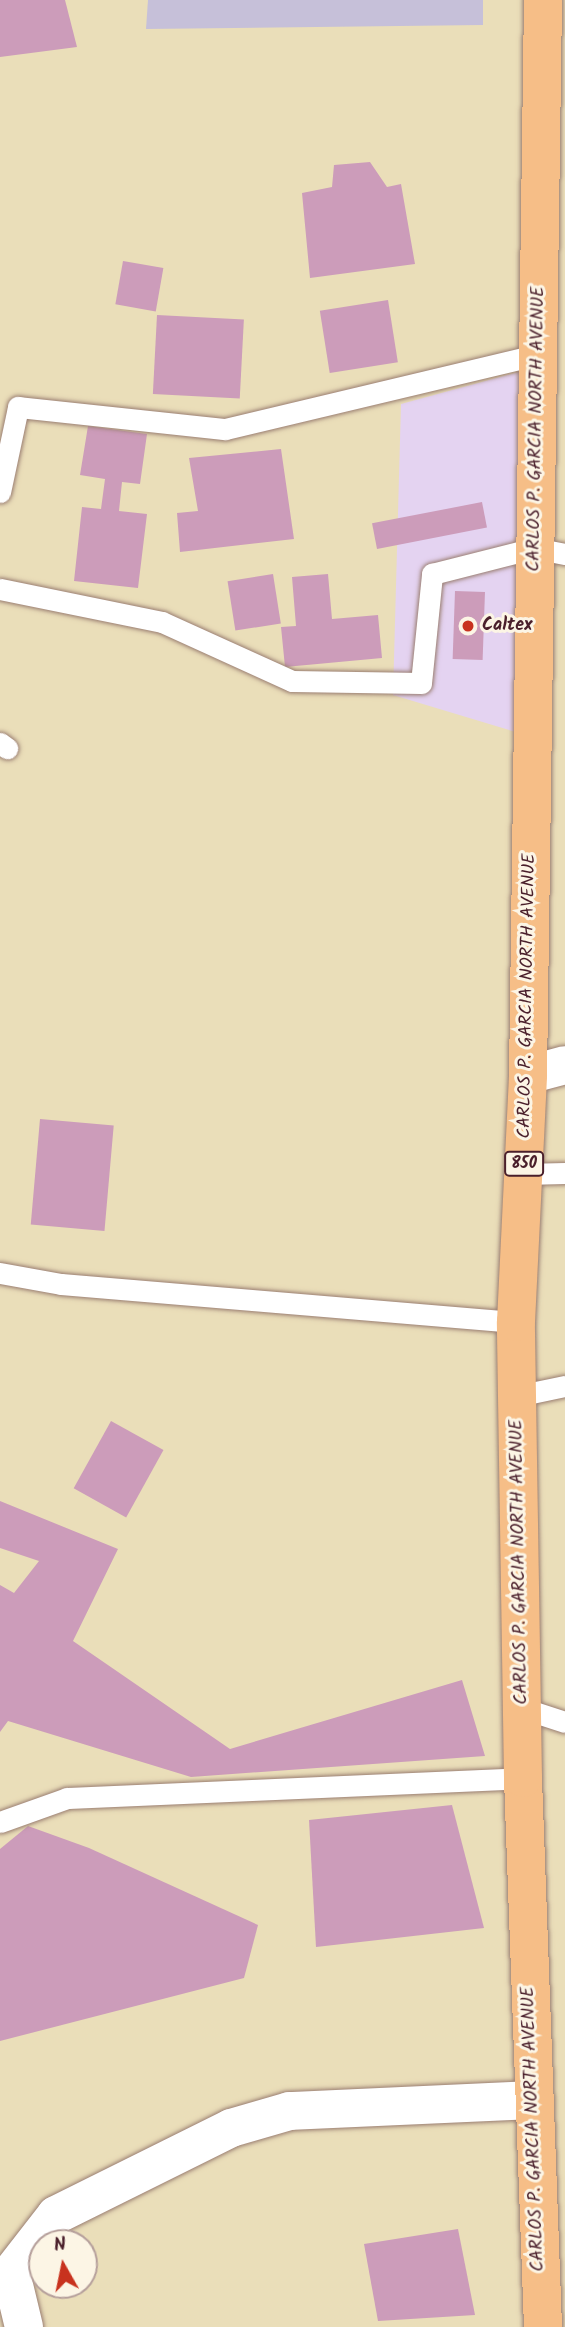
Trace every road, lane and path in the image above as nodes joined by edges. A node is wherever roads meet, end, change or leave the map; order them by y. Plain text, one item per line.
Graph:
1 (543, 0) edge
2 (554, 190) edge
3 (539, 354) junction
4 (0, 492) edge
5 (550, 551) edge
6 (0, 589) edge
7 (565, 1065) edge
8 (528, 1075) junction
9 (565, 1173) edge
10 (523, 1174) junction
11 (0, 1273) edge
12 (516, 1322) junction
13 (565, 1386) edge
14 (517, 1395) junction
15 (522, 1708) junction
16 (565, 1722) edge
17 (523, 1778) junction
18 (0, 1822) edge
19 (531, 2100) junction
20 (24, 2327) edge
21 (542, 2327) edge

1 - 2 main road, CARLOS P. GARCIA NORTH AVENUE / 850
2 - 3 main road, CARLOS P. GARCIA NORTH AVENUE / 850
3 - 4 lane
3 - 5 main road, CARLOS P. GARCIA NORTH AVENUE / 850
5 - 6 lane
5 - 8 main road, CARLOS P. GARCIA NORTH AVENUE / 850
7 - 8 street
8 - 10 main road, CARLOS P. GARCIA NORTH AVENUE / 850
9 - 10 lane
10 - 12 main road, CARLOS P. GARCIA NORTH AVENUE / 850
11 - 12 lane
12 - 14 main road, CARLOS P. GARCIA NORTH AVENUE / 850
13 - 14 lane
14 - 15 main road, CARLOS P. GARCIA NORTH AVENUE / 850
15 - 16 lane
15 - 17 main road, CARLOS P. GARCIA NORTH AVENUE / 850
17 - 18 lane
17 - 19 main road, CARLOS P. GARCIA NORTH AVENUE / 850
19 - 20 street
19 - 21 main road, CARLOS P. GARCIA NORTH AVENUE / 850

